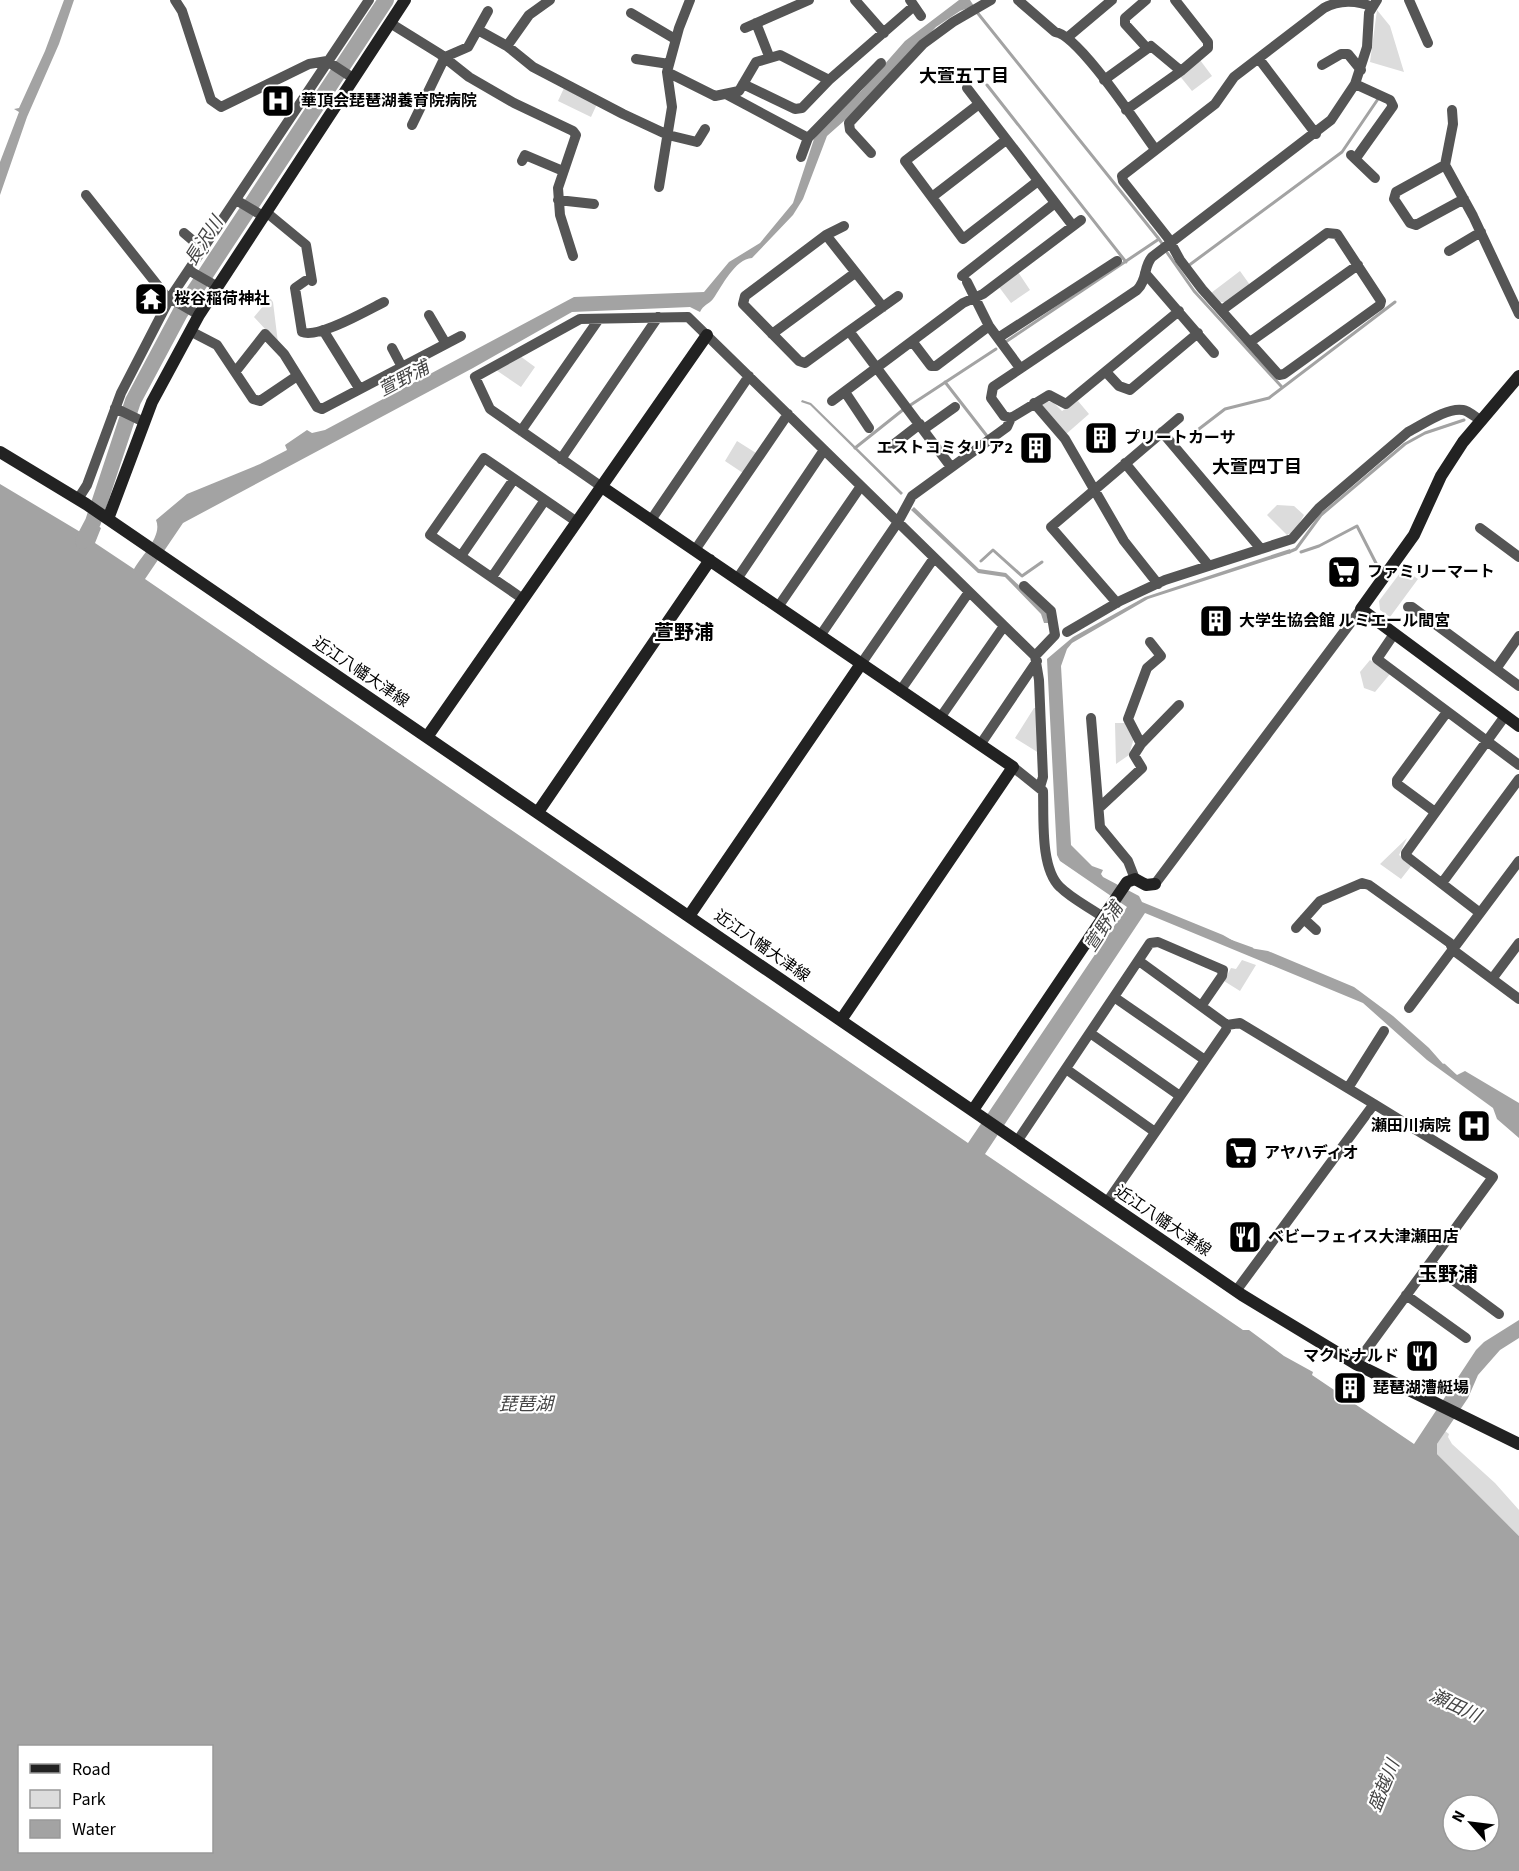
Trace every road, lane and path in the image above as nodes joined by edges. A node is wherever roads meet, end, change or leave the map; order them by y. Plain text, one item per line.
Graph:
1 (175, 0) edge
2 (369, 0) edge
3 (405, 0) edge
4 (550, 0) edge
5 (809, 0) edge
6 (855, 0) edge
7 (991, 0) edge
8 (1018, 0) edge
9 (1112, 0) edge
10 (1146, 0) edge
11 (1175, 0) edge
12 (1409, 0) edge
13 (686, 2) edge
14 (1375, 3) edge
15 (915, 7) edge
16 (488, 11) dead end
17 (631, 13) dead end
18 (390, 22) junction
19 (478, 30) junction
20 (884, 33) junction
21 (1068, 37) junction
22 (675, 39) junction
23 (1428, 44) dead end
24 (507, 46) junction
25 (1146, 48) junction
26 (769, 56) junction
27 (444, 57) junction
28 (636, 59) dead end
29 (1259, 59) junction
30 (328, 62) junction
31 (881, 63) dead end
32 (1322, 65) dead end
33 (668, 68) junction
34 (1361, 70) junction
35 (1181, 71) junction
36 (351, 77) junction
37 (829, 80) junction
38 (1104, 80) junction
39 (743, 84) junction
40 (1355, 84) junction
41 (967, 88) dead end
42 (726, 94) junction
43 (979, 104) junction
44 (1126, 110) junction
45 (1452, 110) dead end
46 (412, 125) dead end
47 (705, 129) dead end
48 (1316, 134) junction
49 (668, 135) junction
50 (808, 138) junction
51 (1006, 140) junction
52 (1155, 149) junction
53 (871, 153) dead end
54 (801, 157) dead end
55 (522, 161) dead end
56 (1445, 165) junction
57 (563, 171) junction
58 (1374, 178) dead end
59 (1038, 181) junction
60 (659, 187) dead end
61 (86, 195) dead end
62 (932, 197) junction
63 (1464, 199) junction
64 (558, 200) junction
65 (238, 201) junction
66 (1055, 203) junction
67 (594, 204) dead end
68 (263, 214) junction
69 (844, 226) dead end
70 (1480, 232) junction
71 (184, 234) dead end
72 (826, 235) junction
73 (1170, 245) junction
74 (204, 250) junction
75 (1449, 250) dead end
76 (573, 256) dead end
77 (1117, 261) dead end
78 (1358, 265) junction
79 (193, 272) junction
80 (855, 273) junction
81 (1145, 273) junction
82 (216, 285) junction
83 (898, 296) dead end
84 (975, 298) junction
85 (172, 300) junction
86 (384, 302) dead end
87 (883, 307) junction
88 (1222, 310) junction
89 (1179, 311) junction
90 (197, 313) junction
91 (1519, 314) edge
92 (429, 315) dead end
93 (658, 317) junction
94 (598, 319) junction
95 (989, 326) junction
96 (324, 330) junction
97 (190, 331) junction
98 (849, 331) junction
99 (1198, 333) junction
100 (772, 334) junction
101 (707, 335) junction
102 (461, 336) dead end
103 (998, 338) junction
104 (912, 342) junction
105 (1250, 342) junction
106 (446, 344) junction
107 (392, 348) dead end
108 (1214, 352) dead end
109 (402, 367) junction
110 (877, 368) junction
111 (1020, 368) junction
112 (236, 371) junction
113 (1106, 372) junction
114 (1519, 375) edge
115 (297, 376) junction
116 (749, 376) junction
117 (359, 388) junction
118 (844, 392) junction
119 (832, 401) dead end
120 (1034, 403) junction
121 (955, 407) dead end
122 (116, 409) junction
123 (788, 414) junction
124 (1011, 418) junction
125 (1179, 418) dead end
126 (1479, 420) junction
127 (141, 421) junction
128 (922, 426) junction
129 (869, 428) dead end
130 (521, 431) junction
131 (1162, 432) junction
132 (889, 448) dead end
133 (824, 450) junction
134 (0, 452) edge
135 (561, 459) junction
136 (1125, 463) junction
137 (951, 467) junction
138 (514, 478) junction
139 (602, 486) junction
140 (861, 486) junction
141 (1094, 489) junction
142 (545, 500) junction
143 (82, 502) junction
144 (107, 519) junction
145 (651, 520) junction
146 (577, 522) junction
147 (897, 522) junction
148 (1480, 528) dead end
149 (1261, 549) junction
150 (695, 550) junction
151 (460, 556) junction
152 (1519, 557) edge
153 (934, 558) junction
154 (710, 560) junction
155 (1209, 566) junction
156 (492, 577) junction
157 (737, 579) junction
158 (1158, 584) junction
159 (1024, 586) dead end
160 (969, 592) junction
161 (524, 599) junction
162 (1117, 603) junction
163 (778, 607) junction
164 (1408, 607) dead end
165 (1361, 609) junction
166 (1004, 626) junction
167 (1067, 632) dead end
168 (1394, 634) junction
169 (820, 636) junction
170 (1519, 636) edge
171 (1150, 642) dead end
172 (1036, 659) junction
173 (861, 664) junction
174 (1496, 669) junction
175 (1519, 686) edge
176 (900, 691) junction
177 (1179, 705) dead end
178 (1447, 712) junction
179 (1505, 716) junction
180 (940, 718) junction
181 (1091, 718) dead end
182 (1519, 726) edge
183 (427, 737) junction
184 (1486, 741) junction
185 (1141, 744) junction
186 (980, 745) junction
187 (1519, 765) edge
188 (1013, 768) junction
189 (1519, 779) edge
190 (1040, 787) junction
191 (1098, 808) junction
192 (538, 812) junction
193 (1436, 812) junction
194 (1519, 861) edge
195 (1135, 879) junction
196 (1155, 884) joint
197 (1442, 884) junction
198 (1480, 913) junction
199 (689, 916) junction
200 (1102, 917) junction
201 (1304, 919) junction
202 (1296, 928) dead end
203 (1316, 930) dead end
204 (1519, 943) edge
205 (1453, 950) junction
206 (1139, 961) junction
207 (1492, 979) junction
208 (1114, 997) junction
209 (1519, 999) edge
210 (1202, 1005) junction
211 (1409, 1008) dead end
212 (841, 1020) junction
213 (1227, 1025) junction
214 (1384, 1031) dead end
215 (1090, 1033) junction
216 (1205, 1060) junction
217 (1066, 1069) junction
218 (1348, 1088) junction
219 (1180, 1096) junction
220 (1374, 1104) junction
221 (976, 1112) junction
222 (1155, 1132) junction
223 (1018, 1140) junction
224 (1107, 1202) junction
225 (1430, 1263) junction
226 (1236, 1291) junction
227 (1406, 1295) junction
228 (1499, 1314) dead end
229 (1466, 1338) dead end
230 (1356, 1364) junction
231 (1519, 1444) edge

1 - 30 street
2 - 30 street
3 - 18 street
4 - 24 street
5 - 26 street
6 - 20 street
7 - 53 street
8 - 21 street
9 - 21 street
10 - 25 street
11 - 35 street
12 - 23 street
13 - 22 street
14 - 29 street
14 - 34 street
15 - 20 street
16 - 19 street
17 - 22 street
18 - 27 street
18 - 36 street
19 - 24 street
19 - 27 street
20 - 37 street
21 - 38 street
22 - 33 street
24 - 49 street
25 - 35 street
25 - 38 street
26 - 37 street
26 - 39 street
27 - 46 street
27 - 57 street
28 - 33 street
29 - 48 street
29 - 52 street
30 - 36 street
30 - 65 street
31 - 50 street
32 - 34 street
33 - 42 street
33 - 49 street
34 - 40 street
35 - 44 street
36 - 68 street
37 - 39 street
38 - 44 street
39 - 42 street
40 - 48 street
40 - 58 street
41 - 43 street
42 - 50 street
43 - 51 street
43 - 62 street
44 - 52 street
45 - 56 street
47 - 49 street
48 - 73 street
49 - 60 street
50 - 54 street
51 - 59 street
51 - 62 street
52 - 73 street
55 - 57 street
56 - 63 street
56 - 63 street
57 - 64 street
59 - 62 street
59 - 66 street
61 - 85 street
63 - 70 street
64 - 67 street
64 - 76 street
65 - 68 street
65 - 74 street
66 - 84 street
66 - 84 street
68 - 82 street
68 - 96 street
69 - 72 street
70 - 75 street
70 - 91 street
71 - 74 street
72 - 80 street
72 - 100 street
73 - 81 street
73 - 88 street
74 - 79 street
77 - 103 street
78 - 88 street
78 - 105 street
78 - 105 street
79 - 82 street
79 - 85 street
80 - 87 street
80 - 100 street
81 - 89 street
81 - 111 street
82 - 90 street
83 - 87 street
84 - 95 street
84 - 104 street
85 - 90 street
85 - 122 street
86 - 96 street
87 - 98 street
88 - 105 street
89 - 99 street
89 - 113 street
90 - 97 street
92 - 106 street
93 - 94 street
93 - 101 street
93 - 135 street
94 - 130 street
94 - 130 street
95 - 103 street
95 - 104 street
96 - 117 street
97 - 112 street
97 - 127 street
98 - 100 street
98 - 110 street
99 - 108 street
99 - 113 street
101 - 116 street
101 - 139 street
102 - 106 street
103 - 111 street
104 - 110 street
106 - 109 street
107 - 109 street
109 - 117 street
110 - 118 street
110 - 128 street
111 - 124 street
112 - 115 street
112 - 115 street
113 - 120 street
114 - 126 street
115 - 117 street
116 - 123 street
116 - 145 street
118 - 119 street
118 - 129 street
120 - 124 street
120 - 141 street
121 - 128 street
122 - 127 street
122 - 143 street
123 - 133 street
123 - 150 street
124 - 137 street
125 - 131 street
126 - 149 street
126 - 165 street
127 - 144 street
128 - 132 street
128 - 137 street
130 - 135 street
131 - 136 street
131 - 149 street
133 - 140 street
133 - 157 street
134 - 143 street, 近江八幡大津線
135 - 139 street
136 - 141 street
136 - 155 street
137 - 147 street
138 - 142 street
138 - 151 street
138 - 151 street
139 - 145 street
139 - 146 street
140 - 147 street
140 - 163 street
141 - 158 street
141 - 162 street
142 - 146 street
142 - 156 street
143 - 144 street, 近江八幡大津線
144 - 183 street, 近江八幡大津線
145 - 150 street
146 - 161 street
147 - 153 street
147 - 169 street
148 - 152 street
149 - 155 street
150 - 154 street
151 - 156 street
153 - 160 street
153 - 173 street
154 - 157 street
154 - 192 street
155 - 158 street
156 - 161 street
157 - 163 street
158 - 162 street
159 - 172 street
160 - 166 street
160 - 176 street
161 - 183 street
162 - 167 street
163 - 169 street
164 - 174 street
165 - 168 street
165 - 196 street
166 - 172 street
166 - 180 street
168 - 178 street
168 - 179 street
169 - 173 street
170 - 174 street
171 - 185 street
172 - 186 street
172 - 190 street
173 - 176 street
173 - 199 street
174 - 175 street
176 - 180 street
177 - 185 street
178 - 184 street
178 - 193 street
179 - 182 street
179 - 184 street
180 - 186 street
181 - 191 street
183 - 192 street, 近江八幡大津線
184 - 187 street
184 - 193 street
185 - 191 street
186 - 188 street
188 - 190 street
188 - 212 street
189 - 197 street
190 - 200 street
191 - 195 street
192 - 199 street, 近江八幡大津線
193 - 197 street
194 - 198 street
195 - 196 street
195 - 200 street
197 - 198 street
198 - 205 street
199 - 212 street, 近江八幡大津線
200 - 221 street
201 - 202 street
201 - 203 street
201 - 205 street
204 - 207 street
205 - 207 street
205 - 211 street
206 - 208 street
206 - 210 street
206 - 210 street
207 - 209 street
208 - 215 street
208 - 216 street
210 - 213 street
212 - 221 street, 近江八幡大津線
213 - 216 street
213 - 218 street
214 - 218 street
215 - 217 street
215 - 219 street
216 - 219 street
217 - 222 street
217 - 223 street
218 - 220 street
219 - 222 street
220 - 225 street
220 - 226 street
221 - 223 street, 近江八幡大津線
222 - 224 street
223 - 224 street, 近江八幡大津線
224 - 226 street, 近江八幡大津線
225 - 227 street
225 - 228 street
226 - 230 street, 近江八幡大津線
227 - 229 street
227 - 230 street
230 - 231 street, 近江八幡大津線

